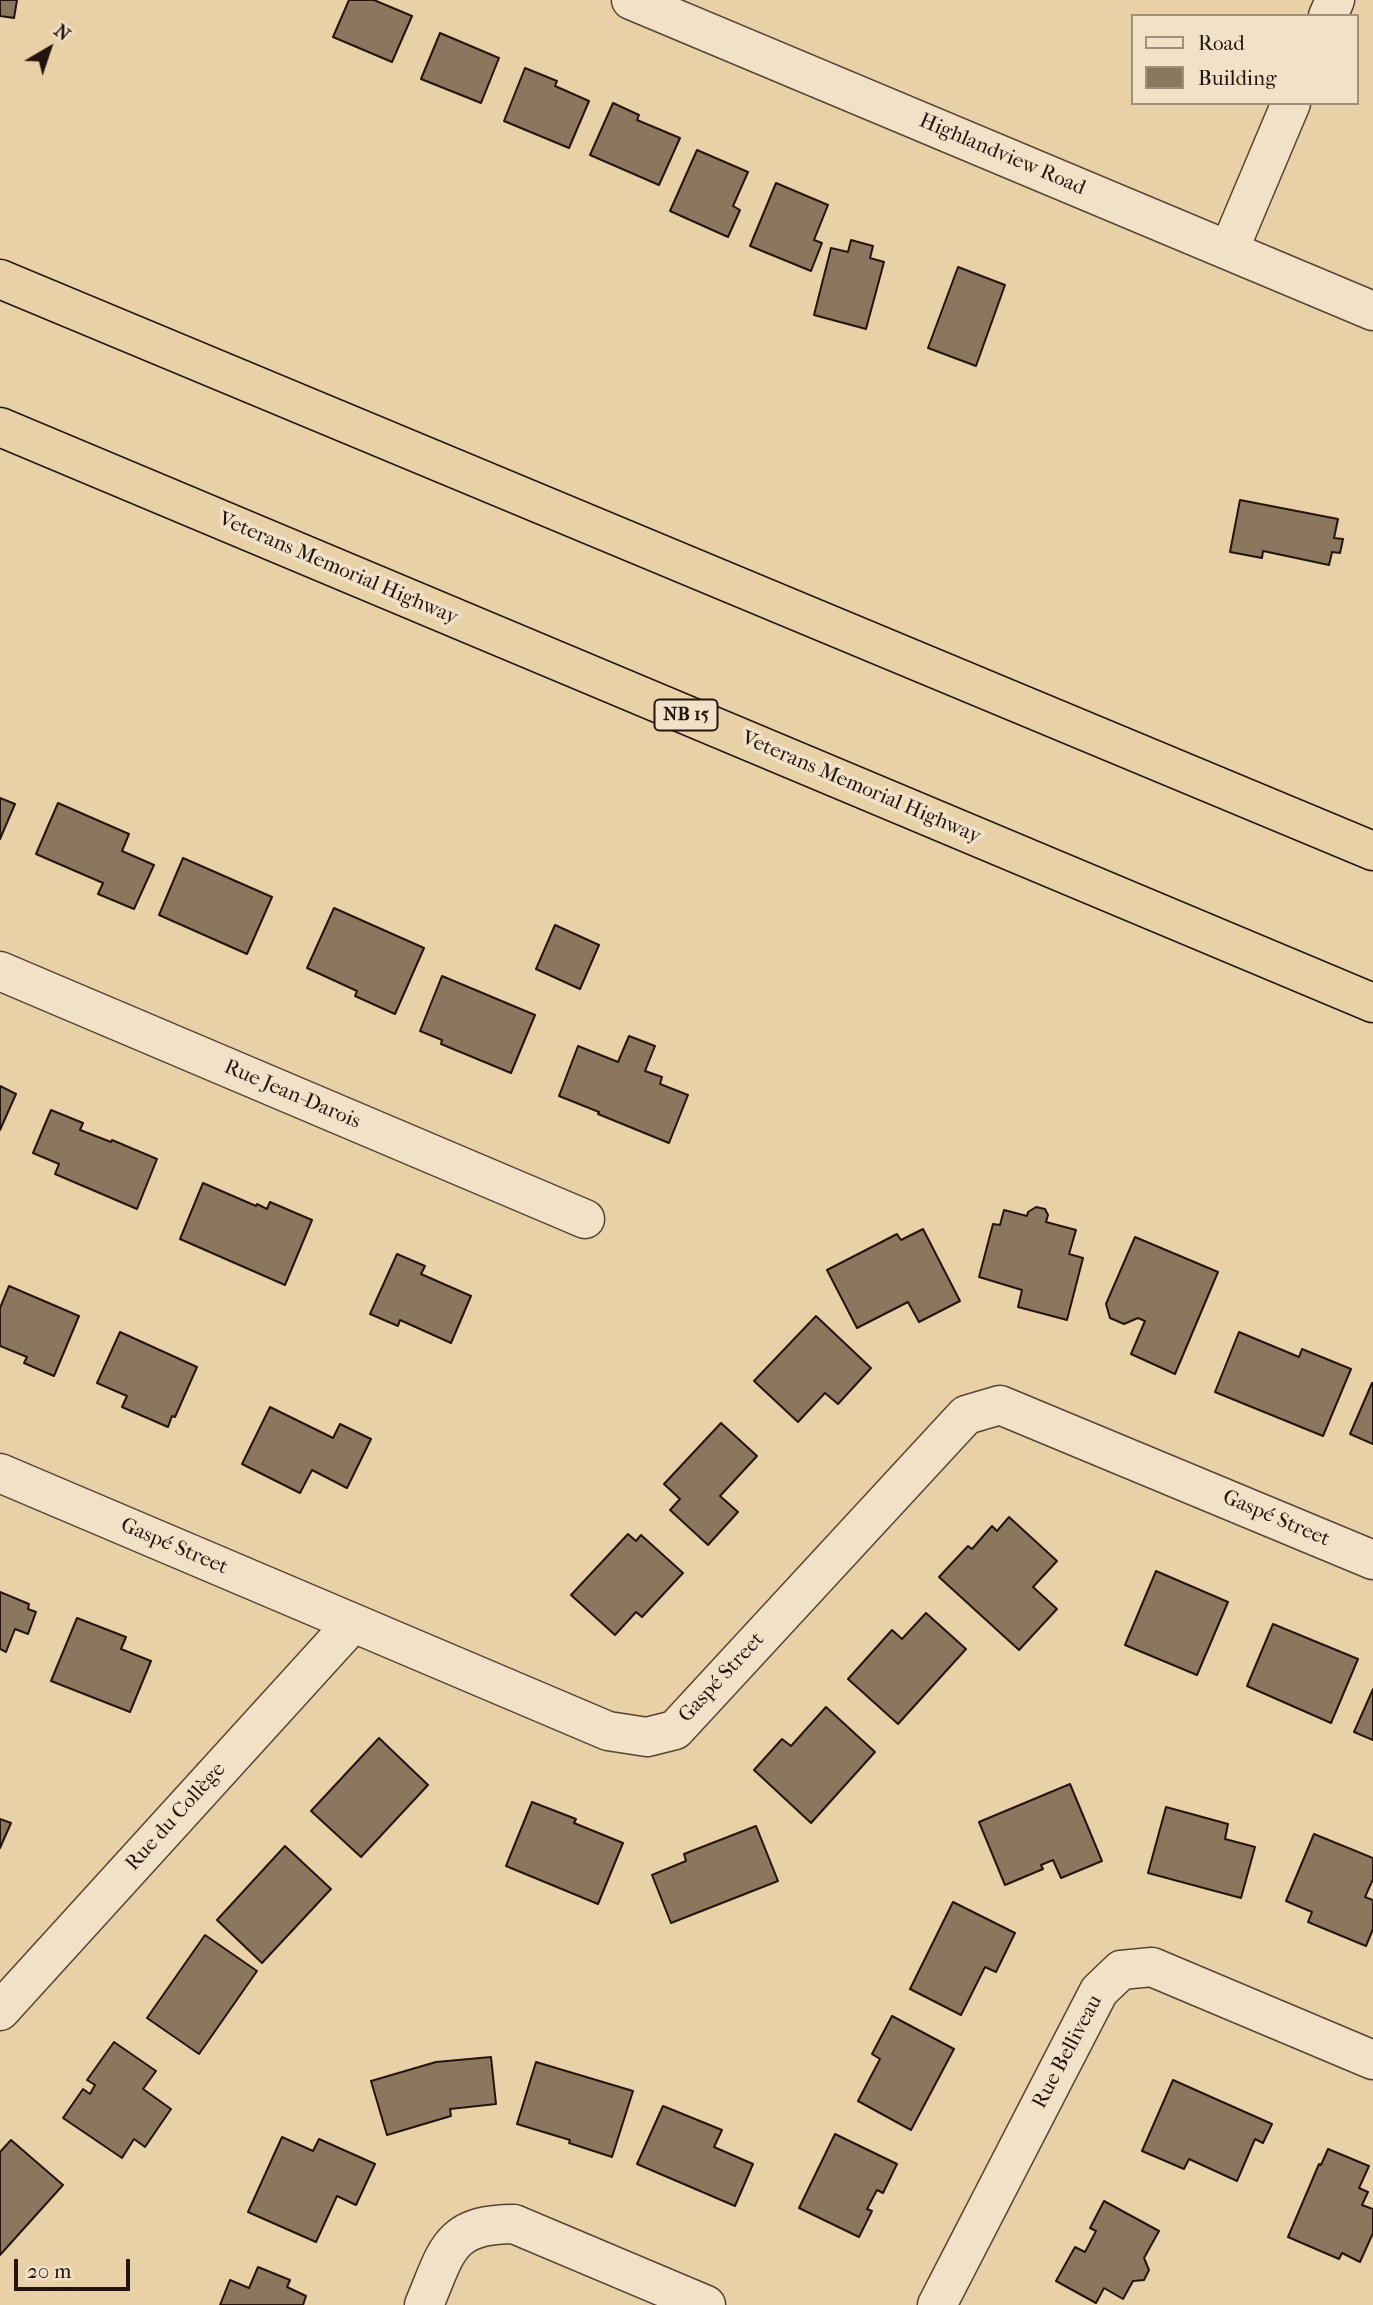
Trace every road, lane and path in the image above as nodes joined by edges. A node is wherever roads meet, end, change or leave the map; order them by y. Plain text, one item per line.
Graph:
1 (631, 0) edge
2 (1290, 105) edge
3 (1229, 250) junction
4 (0, 278) edge
5 (1373, 312) edge
6 (0, 428) edge
7 (1373, 851) edge
8 (0, 971) edge
9 (1373, 1003) edge
10 (585, 1219) dead end
11 (0, 1473) edge
12 (1373, 1560) edge
13 (352, 1623) junction
14 (0, 2011) edge
15 (1373, 2060) edge
16 (424, 2305) edge
17 (706, 2305) edge
18 (937, 2305) edge

1 - 3 street, Highlandview Road
2 - 3 street
3 - 5 street, Highlandview Road
4 - 7 highway
6 - 9 highway, Veterans Memorial Highway / NB 15
8 - 10 street, Rue Jean-Darois
11 - 13 street, Gaspé Street
12 - 13 street, Gaspé Street
13 - 14 street, Rue du Collège
15 - 18 street, Rue Belliveau
16 - 17 street

